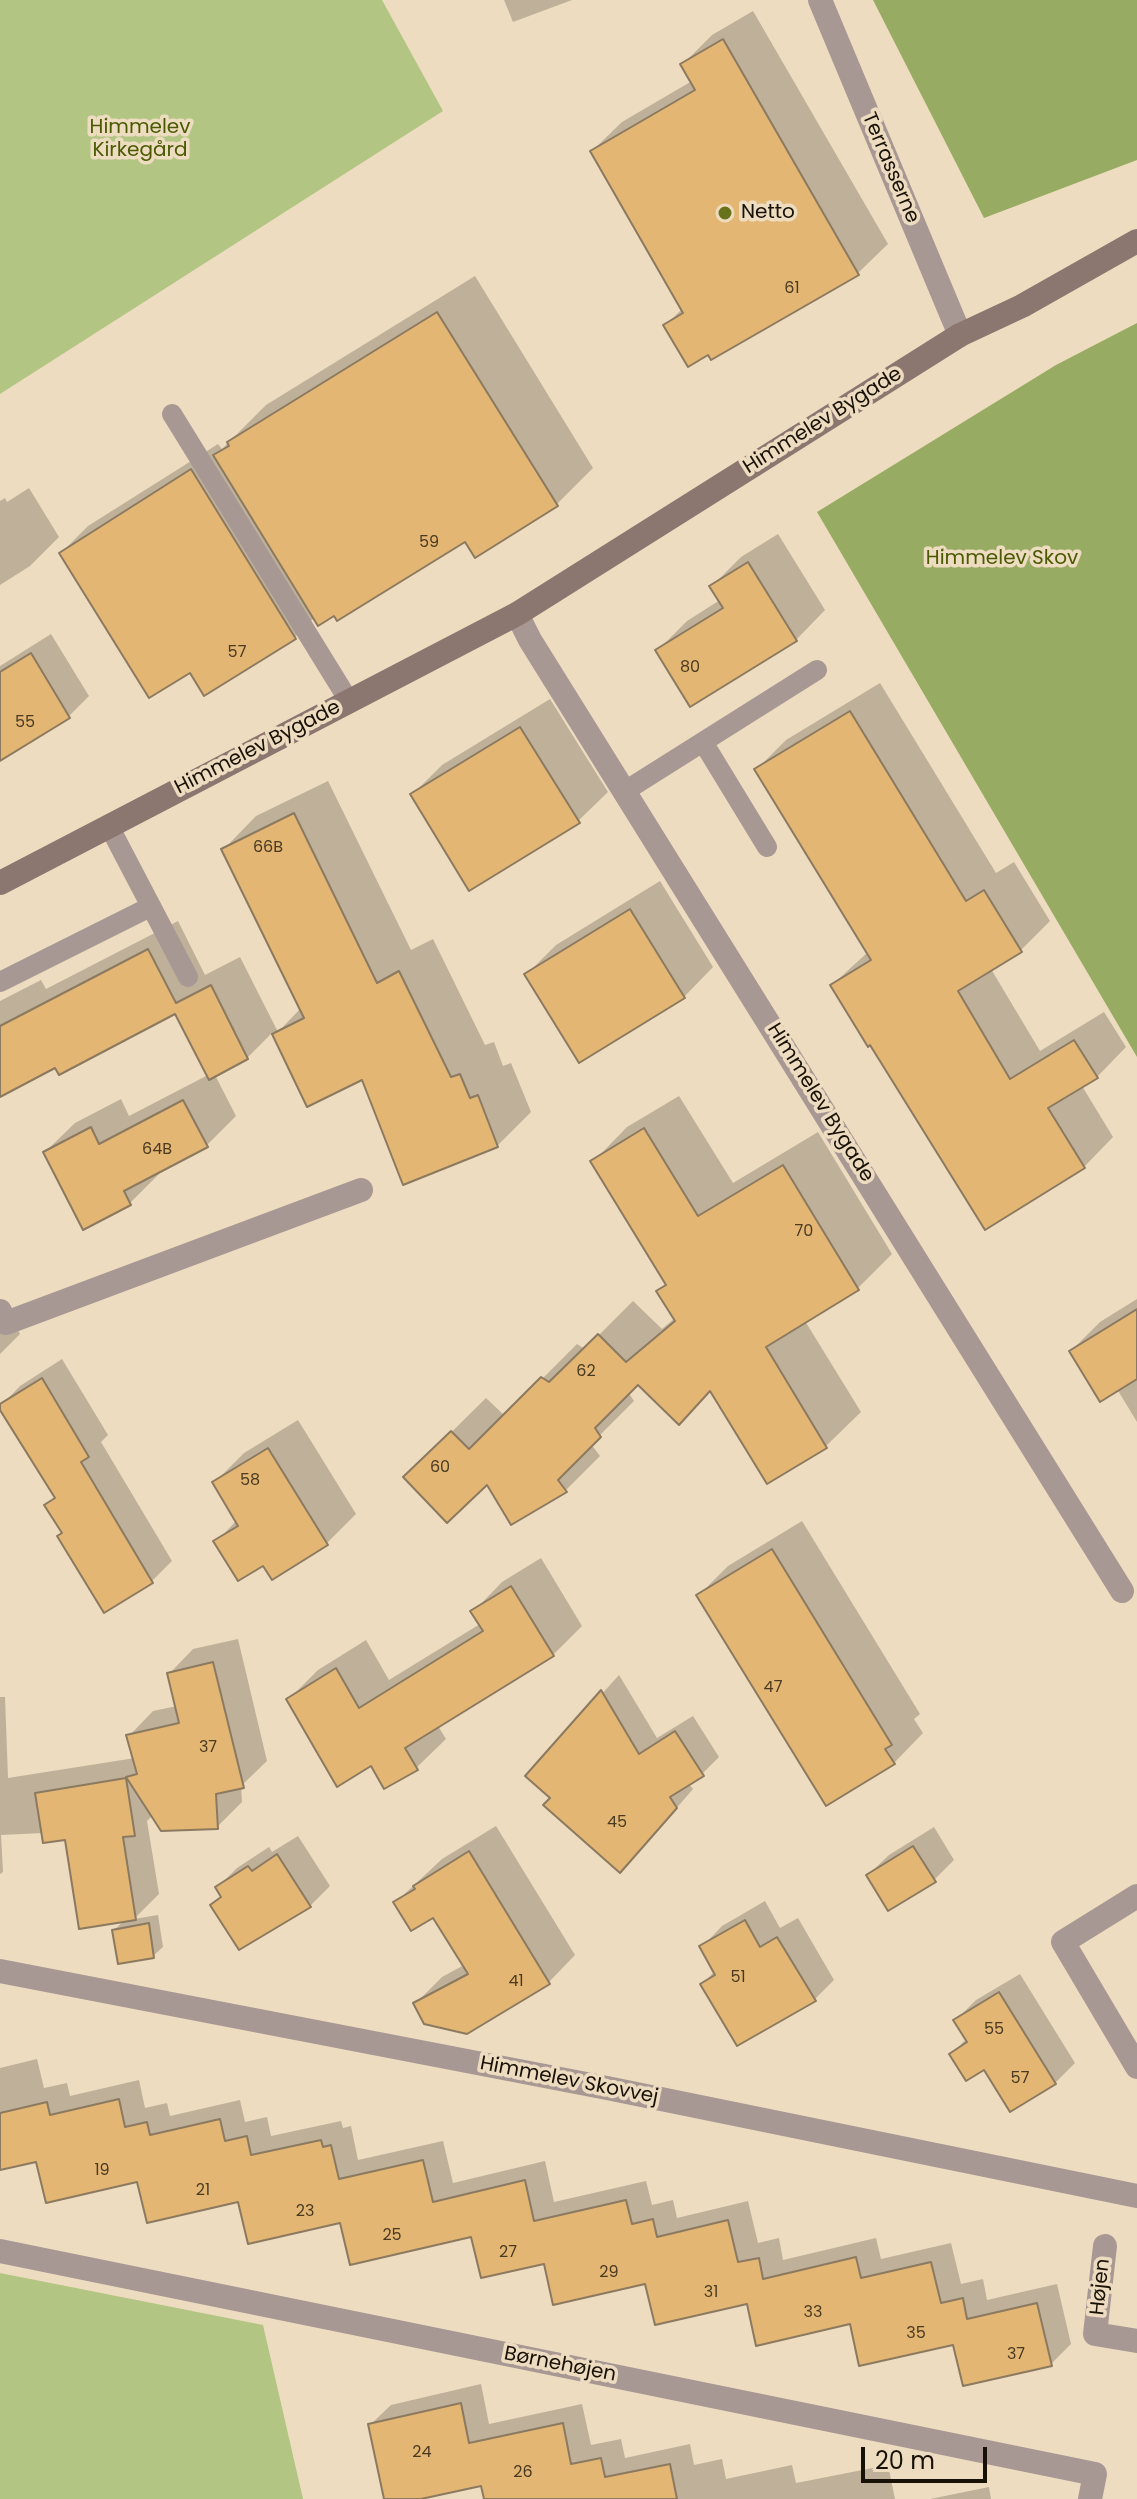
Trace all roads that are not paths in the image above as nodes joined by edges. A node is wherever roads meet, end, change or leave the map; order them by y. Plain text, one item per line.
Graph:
1 (820, 0) edge
2 (1137, 241) edge
3 (960, 335) junction
4 (172, 414) dead end
5 (517, 614) junction
6 (817, 670) dead end
7 (349, 701) junction
8 (703, 742) junction
9 (625, 791) junction
10 (109, 826) junction
11 (767, 847) dead end
12 (0, 883) edge
13 (150, 907) junction
14 (188, 977) dead end
15 (0, 982) edge
16 (361, 1190) dead end
17 (0, 1311) edge
18 (1122, 1591) dead end
19 (1137, 1896) edge
20 (0, 1971) edge
21 (1137, 2067) edge
22 (1137, 2196) edge
23 (1105, 2246) dead end
24 (0, 2251) edge
25 (1137, 2341) edge
26 (1090, 2499) edge

1 - 3 street, Terrasserne
2 - 3 street, Himmelev Bygade
3 - 5 street, Himmelev Bygade
4 - 7 lane
5 - 7 street, Himmelev Bygade
5 - 9 street, Himmelev Bygade
6 - 8 lane
7 - 10 street, Himmelev Bygade
8 - 9 lane
8 - 11 lane
9 - 18 street, Himmelev Bygade
10 - 12 street, Himmelev Bygade
10 - 13 lane
13 - 14 lane
13 - 15 lane
16 - 17 street
19 - 21 street
20 - 22 street, Himmelev Skovvej
23 - 25 street, Højen
24 - 26 street, Børnehøjen

